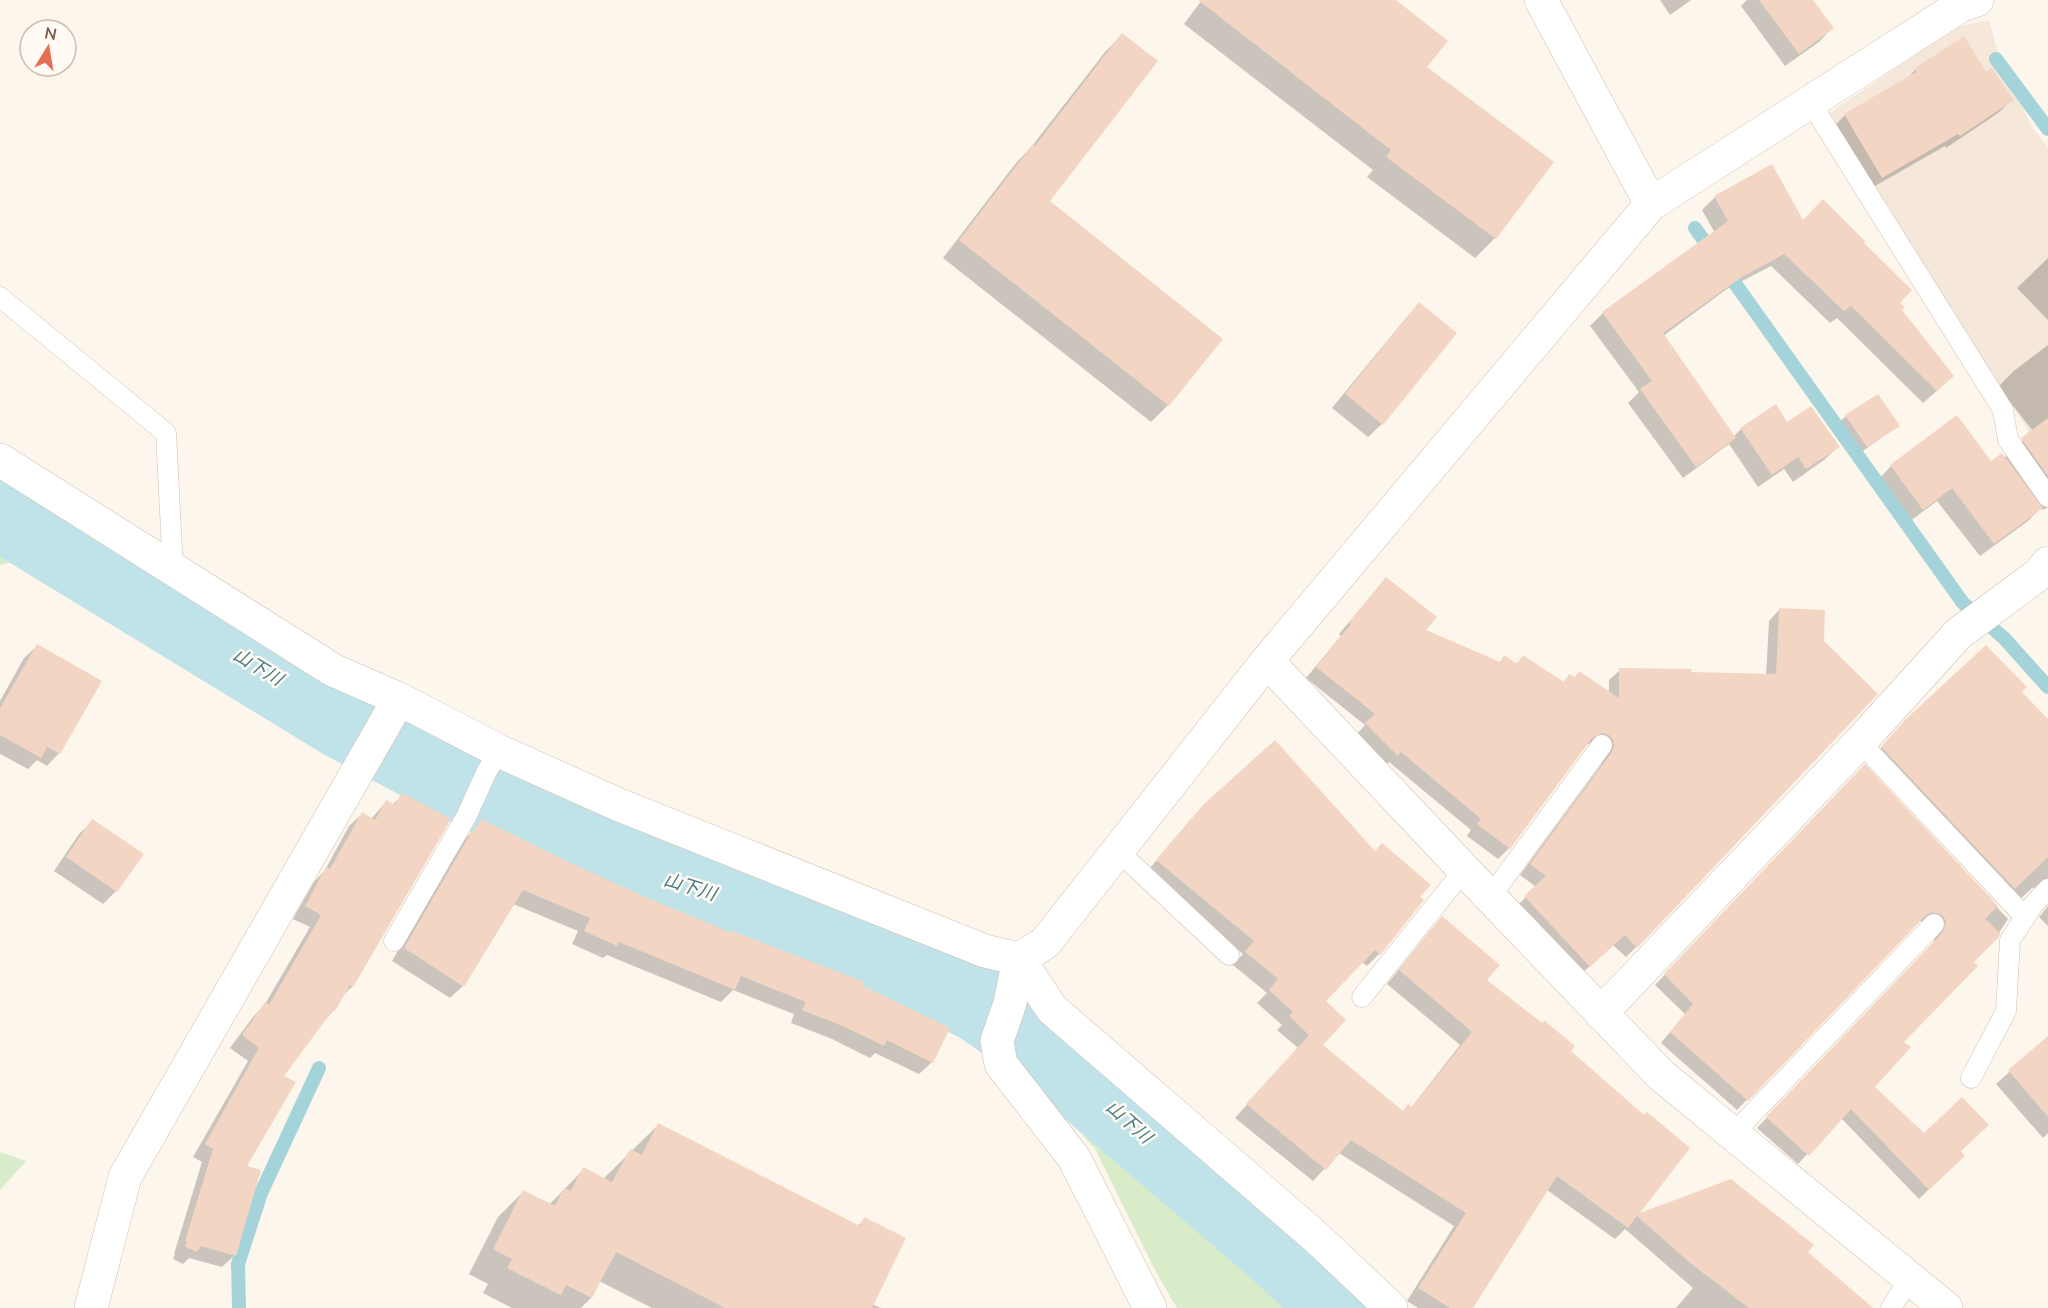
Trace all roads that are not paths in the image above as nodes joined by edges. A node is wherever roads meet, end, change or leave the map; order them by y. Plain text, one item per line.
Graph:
1 (1541, 0) edge
2 (1977, 0) edge
3 (1811, 103) junction
4 (1651, 204) junction
5 (0, 297) edge
6 (0, 460) edge
7 (2048, 497) edge
8 (2048, 563) edge
9 (173, 570) junction
10 (1268, 661) junction
11 (393, 708) junction
12 (1860, 742) junction
13 (1602, 745) dead end
14 (493, 761) junction
15 (1118, 851) junction
16 (1464, 870) junction
17 (2048, 889) edge
18 (1490, 897) junction
19 (2025, 918) junction
20 (1934, 924) dead end
21 (394, 941) dead end
22 (1229, 955) dead end
23 (1019, 959) junction
24 (1362, 997) dead end
25 (1601, 1013) junction
26 (1971, 1078) dead end
27 (1732, 1135) junction
28 (1910, 1278) junction
29 (91, 1308) edge
30 (1150, 1308) edge
31 (1391, 1308) edge
32 (1891, 1308) edge
33 (1946, 1308) edge

1 - 4 street
2 - 3 street
3 - 4 street
3 - 7 lane
4 - 10 street
5 - 9 lane
6 - 9 street
8 - 12 street
9 - 11 street
10 - 15 street
10 - 16 street
11 - 14 street
11 - 29 street
12 - 19 lane
12 - 25 street
13 - 18 lane
14 - 21 lane
14 - 23 street
15 - 22 lane
15 - 23 street
16 - 18 street
16 - 24 lane
17 - 19 lane
18 - 25 street
19 - 26 lane
20 - 27 lane
23 - 30 street
23 - 31 street
25 - 27 street
27 - 28 street
28 - 32 lane
28 - 33 street

